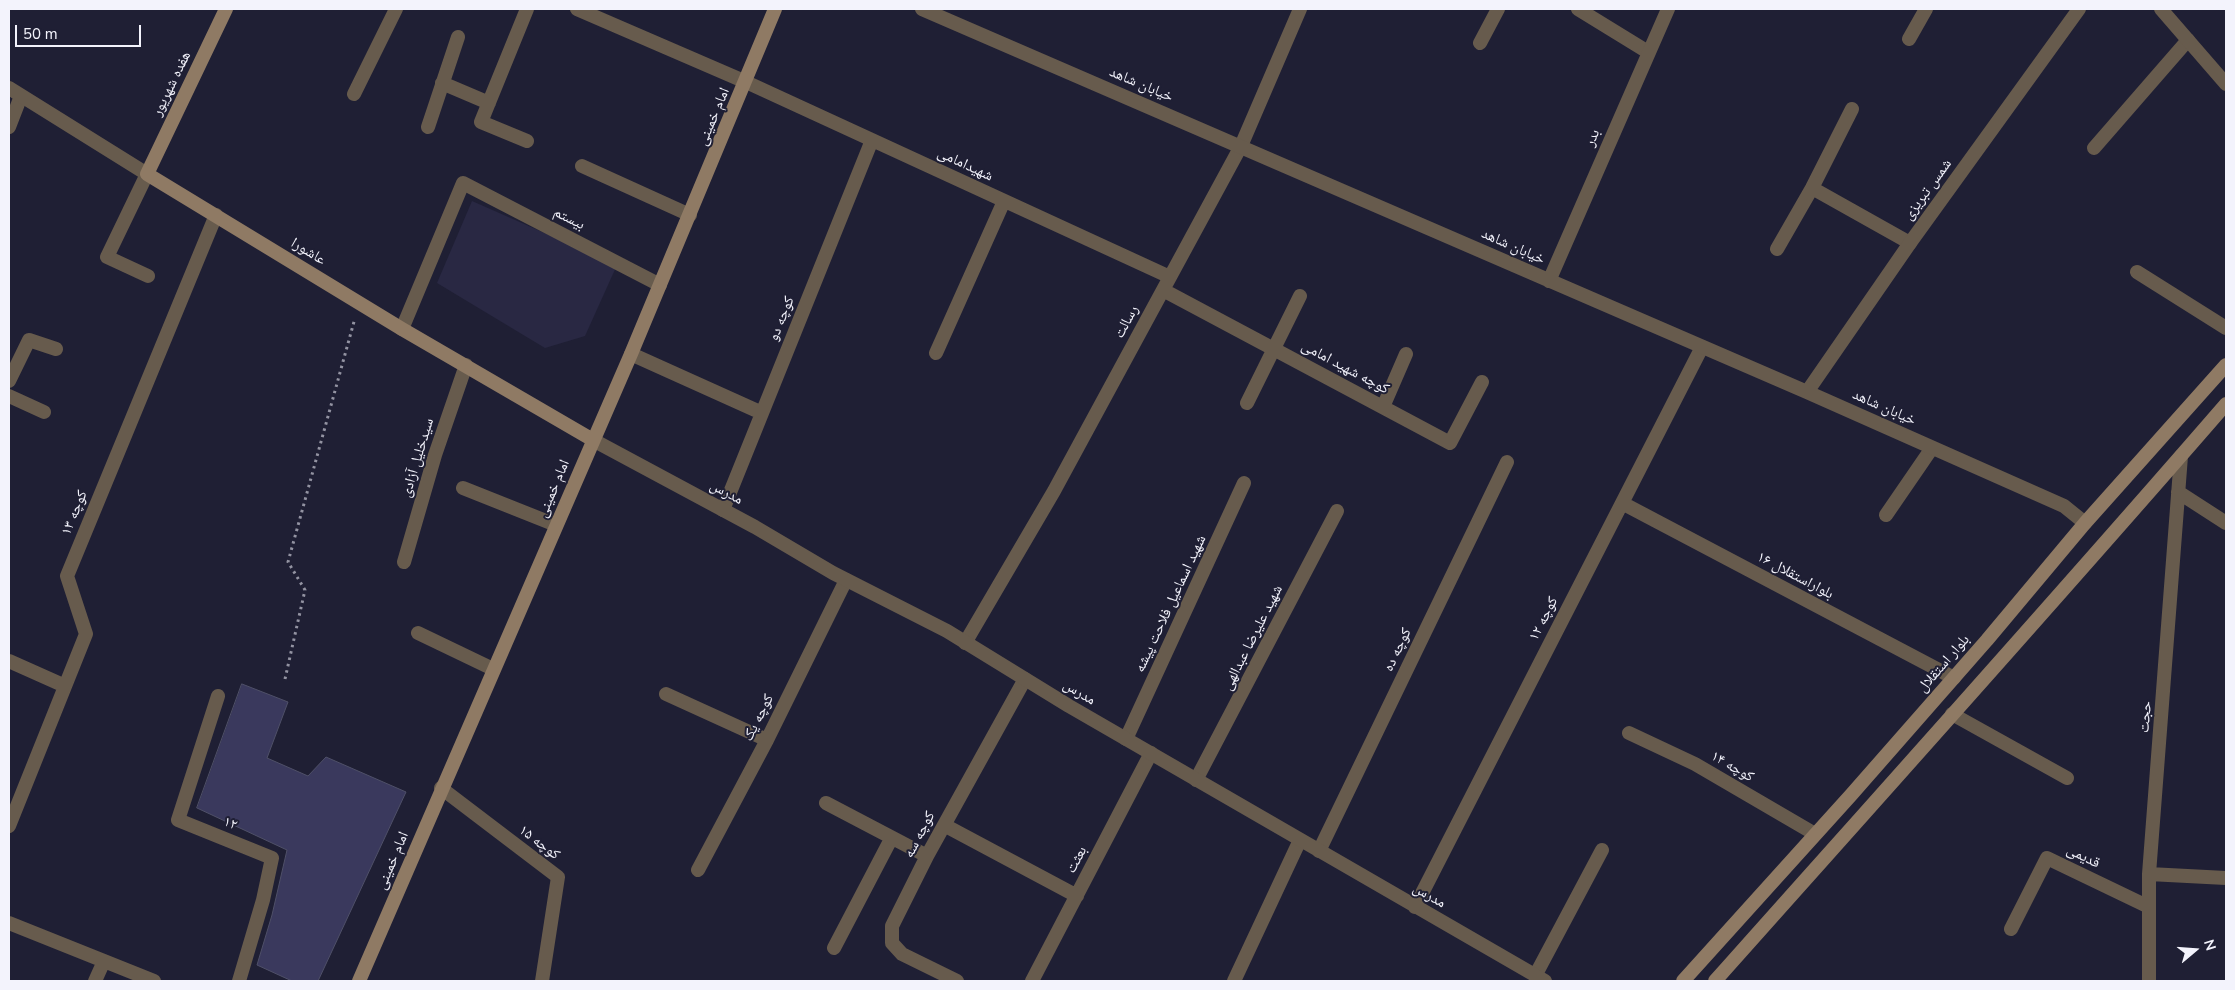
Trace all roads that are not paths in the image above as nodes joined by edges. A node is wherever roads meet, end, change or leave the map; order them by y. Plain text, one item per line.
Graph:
1 (226, 9) edge
2 (396, 9) edge
3 (528, 9) edge
4 (577, 9) edge
5 (775, 9) edge
6 (922, 9) edge
7 (1300, 9) edge
8 (1498, 9) edge
9 (1578, 9) edge
10 (1668, 9) edge
11 (1926, 9) edge
12 (2079, 9) edge
13 (2161, 9) edge
14 (458, 37) dead end
15 (1909, 38) dead end
16 (2188, 40) junction
17 (1480, 43) dead end
18 (1648, 52) junction
19 (746, 82) junction
20 (442, 83) junction
21 (2226, 84) edge
22 (9, 88) edge
23 (354, 94) dead end
24 (22, 96) junction
25 (489, 103) junction
26 (1852, 109) dead end
27 (9, 127) edge
28 (428, 127) dead end
29 (872, 140) junction
30 (527, 141) dead end
31 (1241, 146) junction
32 (2094, 148) dead end
33 (582, 166) dead end
34 (147, 174) junction
35 (1812, 188) junction
36 (1004, 201) junction
37 (216, 215) junction
38 (690, 215) junction
39 (1910, 243) junction
40 (1777, 249) dead end
41 (2137, 272) dead end
42 (148, 276) dead end
43 (1170, 277) junction
44 (1549, 281) junction
45 (660, 285) junction
46 (1163, 290) junction
47 (1300, 296) dead end
48 (2226, 328) edge
49 (402, 329) junction
50 (1702, 346) junction
51 (56, 349) dead end
52 (1273, 349) junction
53 (936, 353) dead end
54 (631, 354) junction
55 (1406, 354) dead end
56 (13, 365) edge
57 (466, 365) junction
58 (2226, 365) edge
59 (9, 381) edge
60 (1482, 382) dead end
61 (1807, 392) junction
62 (9, 396) edge
63 (1247, 403) dead end
64 (2226, 404) edge
65 (1383, 407) junction
66 (44, 412) dead end
67 (762, 413) junction
68 (592, 440) junction
69 (1932, 448) junction
70 (2181, 456) junction
71 (1507, 462) dead end
72 (1244, 483) dead end
73 (463, 488) dead end
74 (2178, 492) junction
75 (1622, 503) junction
76 (723, 510) junction
77 (1337, 511) dead end
78 (1886, 515) dead end
79 (2085, 523) junction
80 (2226, 523) edge
81 (556, 525) junction
82 (404, 562) dead end
83 (846, 580) junction
84 (418, 633) dead end
85 (965, 642) junction
86 (9, 661) edge
87 (493, 669) junction
88 (1954, 678) junction
89 (1025, 679) junction
90 (65, 686) junction
91 (666, 694) dead end
92 (218, 696) dead end
93 (1952, 714) junction
94 (1629, 733) dead end
95 (1126, 738) junction
96 (767, 740) junction
97 (1151, 754) junction
98 (2067, 778) dead end
99 (1196, 780) junction
100 (441, 788) junction
101 (826, 803) dead end
102 (944, 825) junction
103 (9, 826) edge
104 (1816, 834) junction
105 (891, 839) junction
106 (1300, 840) junction
107 (1602, 850) dead end
108 (1319, 851) junction
109 (927, 856) junction
110 (698, 870) dead end
111 (2149, 874) junction
112 (2226, 878) edge
113 (1077, 896) junction
114 (2149, 906) junction
115 (1415, 907) junction
116 (9, 923) edge
117 (2012, 929) dead end
118 (834, 948) dead end
119 (104, 961) junction
120 (1540, 978) edge
121 (95, 981) edge
122 (154, 981) edge
123 (239, 981) edge
124 (359, 981) edge
125 (542, 981) edge
126 (957, 981) edge
127 (1032, 981) edge
128 (1234, 981) edge
129 (1683, 981) edge
130 (1715, 981) edge
131 (2149, 981) edge

1 - 34 main road, هفده شهریور
2 - 23 street
3 - 25 street
4 - 19 street, شهیدامامی
5 - 19 main road, امام خمینی
6 - 31 street, خیابان شاهد
7 - 31 street, رسالت
8 - 17 street
9 - 18 street
10 - 18 street, بدر
11 - 15 street
12 - 39 street, شمس تبریزی
13 - 16 street
14 - 20 street
16 - 21 street
16 - 32 street
18 - 44 street, بدر
19 - 29 street, شهیدامامی
19 - 38 main road, امام خمینی
20 - 25 street
20 - 28 street
22 - 24 street, عاشورا
24 - 27 street
24 - 34 street, عاشورا
25 - 30 street
26 - 35 street
29 - 36 street, شهیدامامی
29 - 67 street, کوچه دو
31 - 43 street, رسالت
31 - 44 street, خیابان شاهد
33 - 38 street
34 - 37 main road, عاشورا
34 - 42 street
35 - 39 street
35 - 40 street
36 - 43 street, شهیدامامی
36 - 53 street
37 - 49 main road, عاشورا
37 - 90 street, کوچه ۱۳
38 - 45 main road, امام خمینی
39 - 61 street, شمس تبریزی
41 - 48 street
43 - 46 street, رسالت
44 - 50 street, خیابان شاهد
45 - 49 street, بیستم
45 - 54 main road, امام خمینی
46 - 52 street, کوچه شهید امامی
46 - 85 street, رسالت
47 - 52 street
49 - 57 main road, عاشورا
50 - 61 street, خیابان شاهد
50 - 75 street, کوچه ۱۲
51 - 56 street
52 - 63 street
52 - 65 street, کوچه شهید امامی
54 - 67 street
54 - 68 main road, امام خمینی
55 - 65 street
56 - 59 street
57 - 68 main road, عاشورا
57 - 82 street, سیدخلیل آزادی
58 - 79 main road, بلوار استقلال
60 - 65 street, کوچه شهید امامی
61 - 69 street, خیابان شاهد
62 - 66 street
64 - 70 main road
67 - 76 street, کوچه دو
68 - 76 street, مدرس
68 - 81 main road, امام خمینی
69 - 78 street
69 - 79 street, خیابان شاهد
70 - 74 street, حجت
70 - 93 main road
71 - 108 street, کوچه ده
72 - 95 street, شهید اسماعیل فلاحت پیشه
73 - 81 street
74 - 80 street
74 - 111 street, حجت
75 - 88 street, بلواراستقلال ۱۶
75 - 115 street, کوچه ۱۲
76 - 83 street, مدرس
77 - 99 street, شهید علیرضا عبدالهی
79 - 88 main road, بلوار استقلال
81 - 87 main road, امام خمینی
83 - 85 street, مدرس
83 - 96 street, کوچه یک
84 - 87 street
85 - 89 street, مدرس
86 - 90 street
87 - 100 main road, امام خمینی
88 - 104 main road, بلوار استقلال
89 - 95 street, مدرس
89 - 102 street, کوچه سه
90 - 103 street, کوچه ۱۳
91 - 96 street
92 - 123 street, ۱۲
93 - 98 street
93 - 130 main road
94 - 104 street, کوچه ۱۴
95 - 97 street, مدرس
96 - 110 street, کوچه یک
97 - 99 street, مدرس
97 - 113 street, بعثت
99 - 106 street, مدرس
100 - 124 main road, امام خمینی
100 - 125 street, کوچه ۱۵
101 - 105 street
102 - 109 street, کوچه سه
102 - 113 street
104 - 129 main road, بلوار استقلال
105 - 109 street
105 - 118 street
106 - 108 street, مدرس
106 - 128 street
107 - 120 street
108 - 115 street, مدرس
109 - 126 street, کوچه سه
111 - 112 street
111 - 114 street, حجت
113 - 127 street, بعثت
114 - 117 street, قدیمی
114 - 131 street, حجت
115 - 120 street, مدرس
116 - 119 street
119 - 121 street
119 - 122 street

